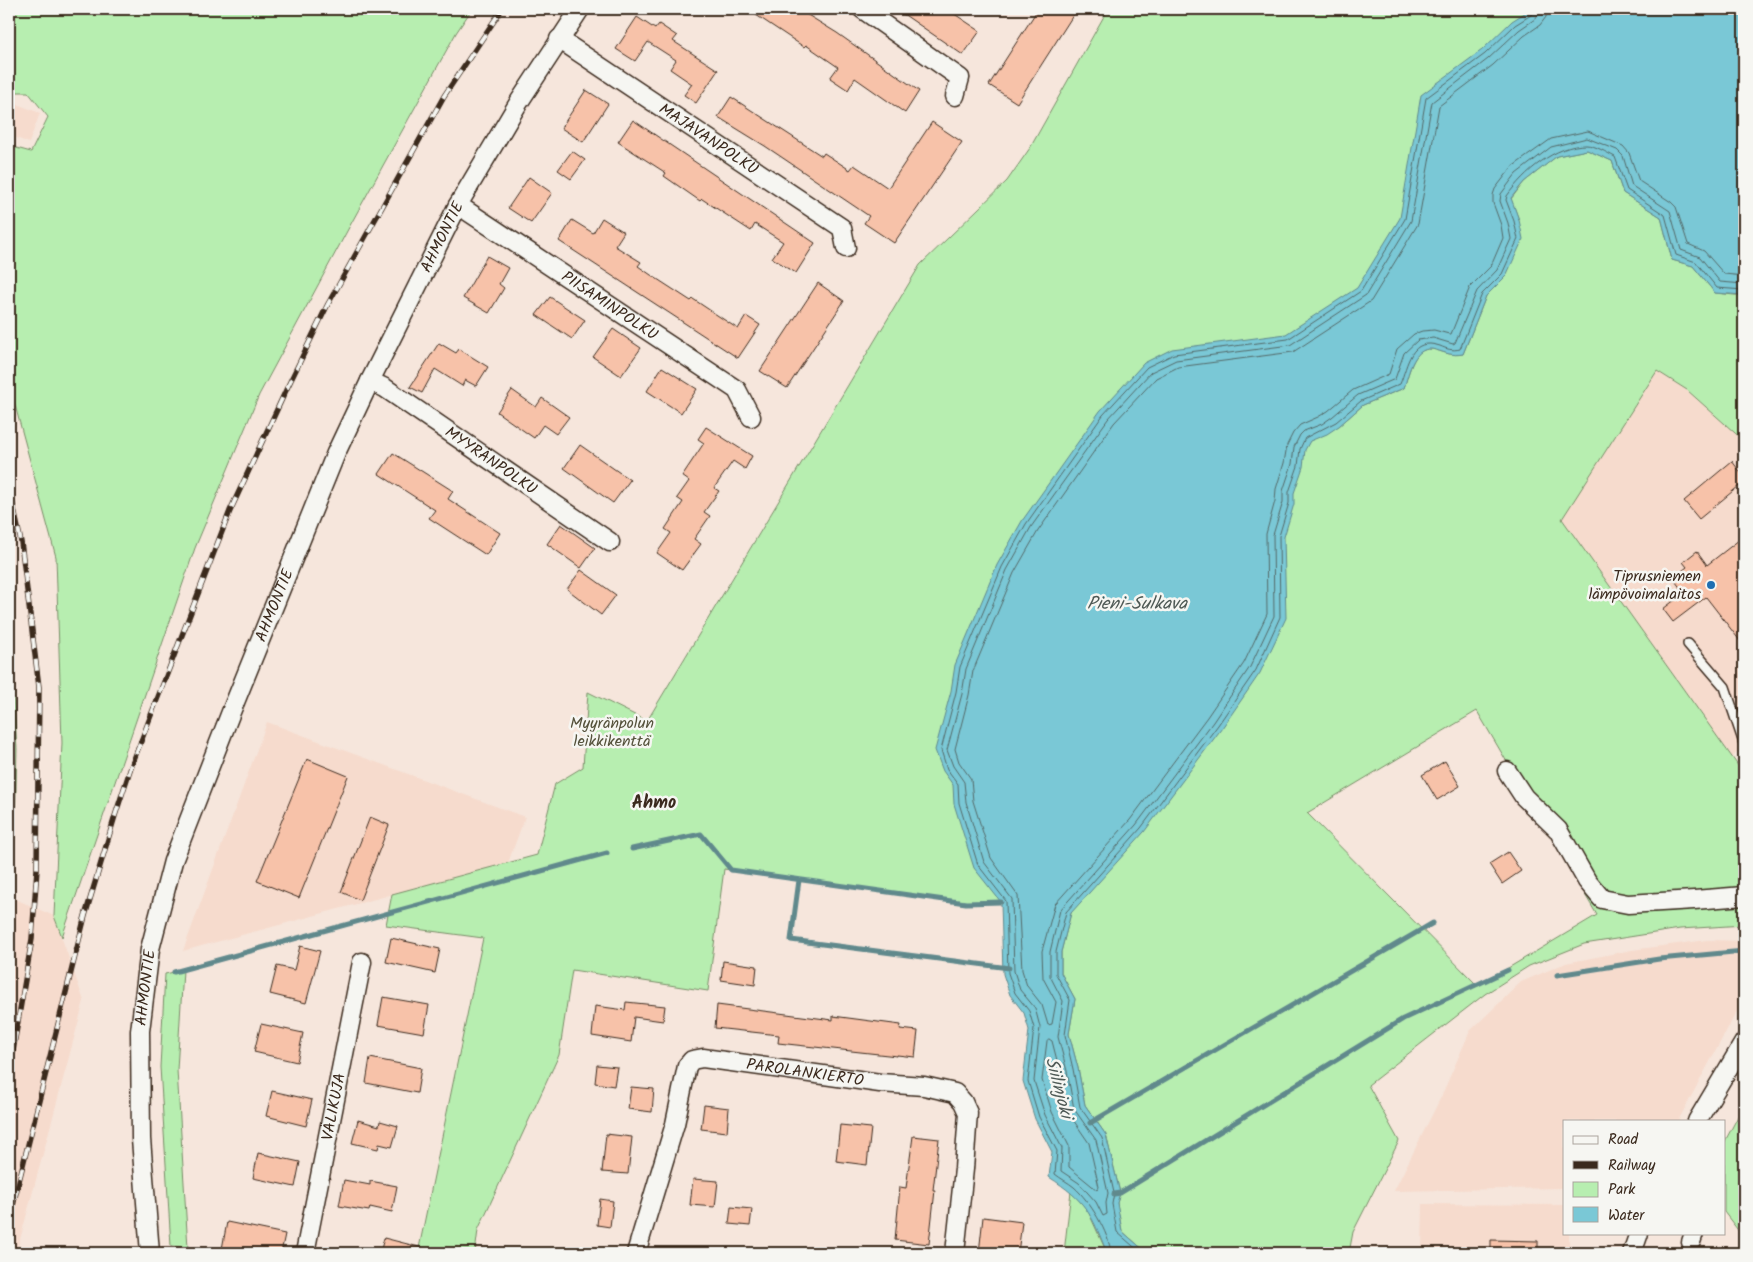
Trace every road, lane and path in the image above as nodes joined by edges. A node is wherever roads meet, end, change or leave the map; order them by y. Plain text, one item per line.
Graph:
1 (580, 9) edge
2 (862, 9) edge
3 (559, 39) junction
4 (955, 96) dead end
5 (458, 205) junction
6 (846, 248) dead end
7 (370, 381) junction
8 (751, 417) dead end
9 (610, 542) dead end
10 (1688, 644) dead end
11 (1744, 743) edge
12 (1507, 771) dead end
13 (1744, 896) edge
14 (362, 962) dead end
15 (1744, 1042) edge
16 (1698, 1120) edge
17 (1639, 1234) edge
18 (150, 1253) edge
19 (306, 1253) edge
20 (636, 1253) edge
21 (955, 1253) edge
22 (1632, 1253) edge

1 - 3 street, AHMONTIE
2 - 4 street
3 - 5 street, AHMONTIE
3 - 6 street, MAJAVANPOLKU
5 - 7 street, AHMONTIE
5 - 8 street, PIISAMINPOLKU
7 - 9 street, MYYRÄNPOLKU
7 - 18 street, AHMONTIE
10 - 11 lane
12 - 13 street
14 - 19 street, VÄLIKUJA
15 - 16 street
17 - 22 street
20 - 21 street, PAROLANKIERTO

